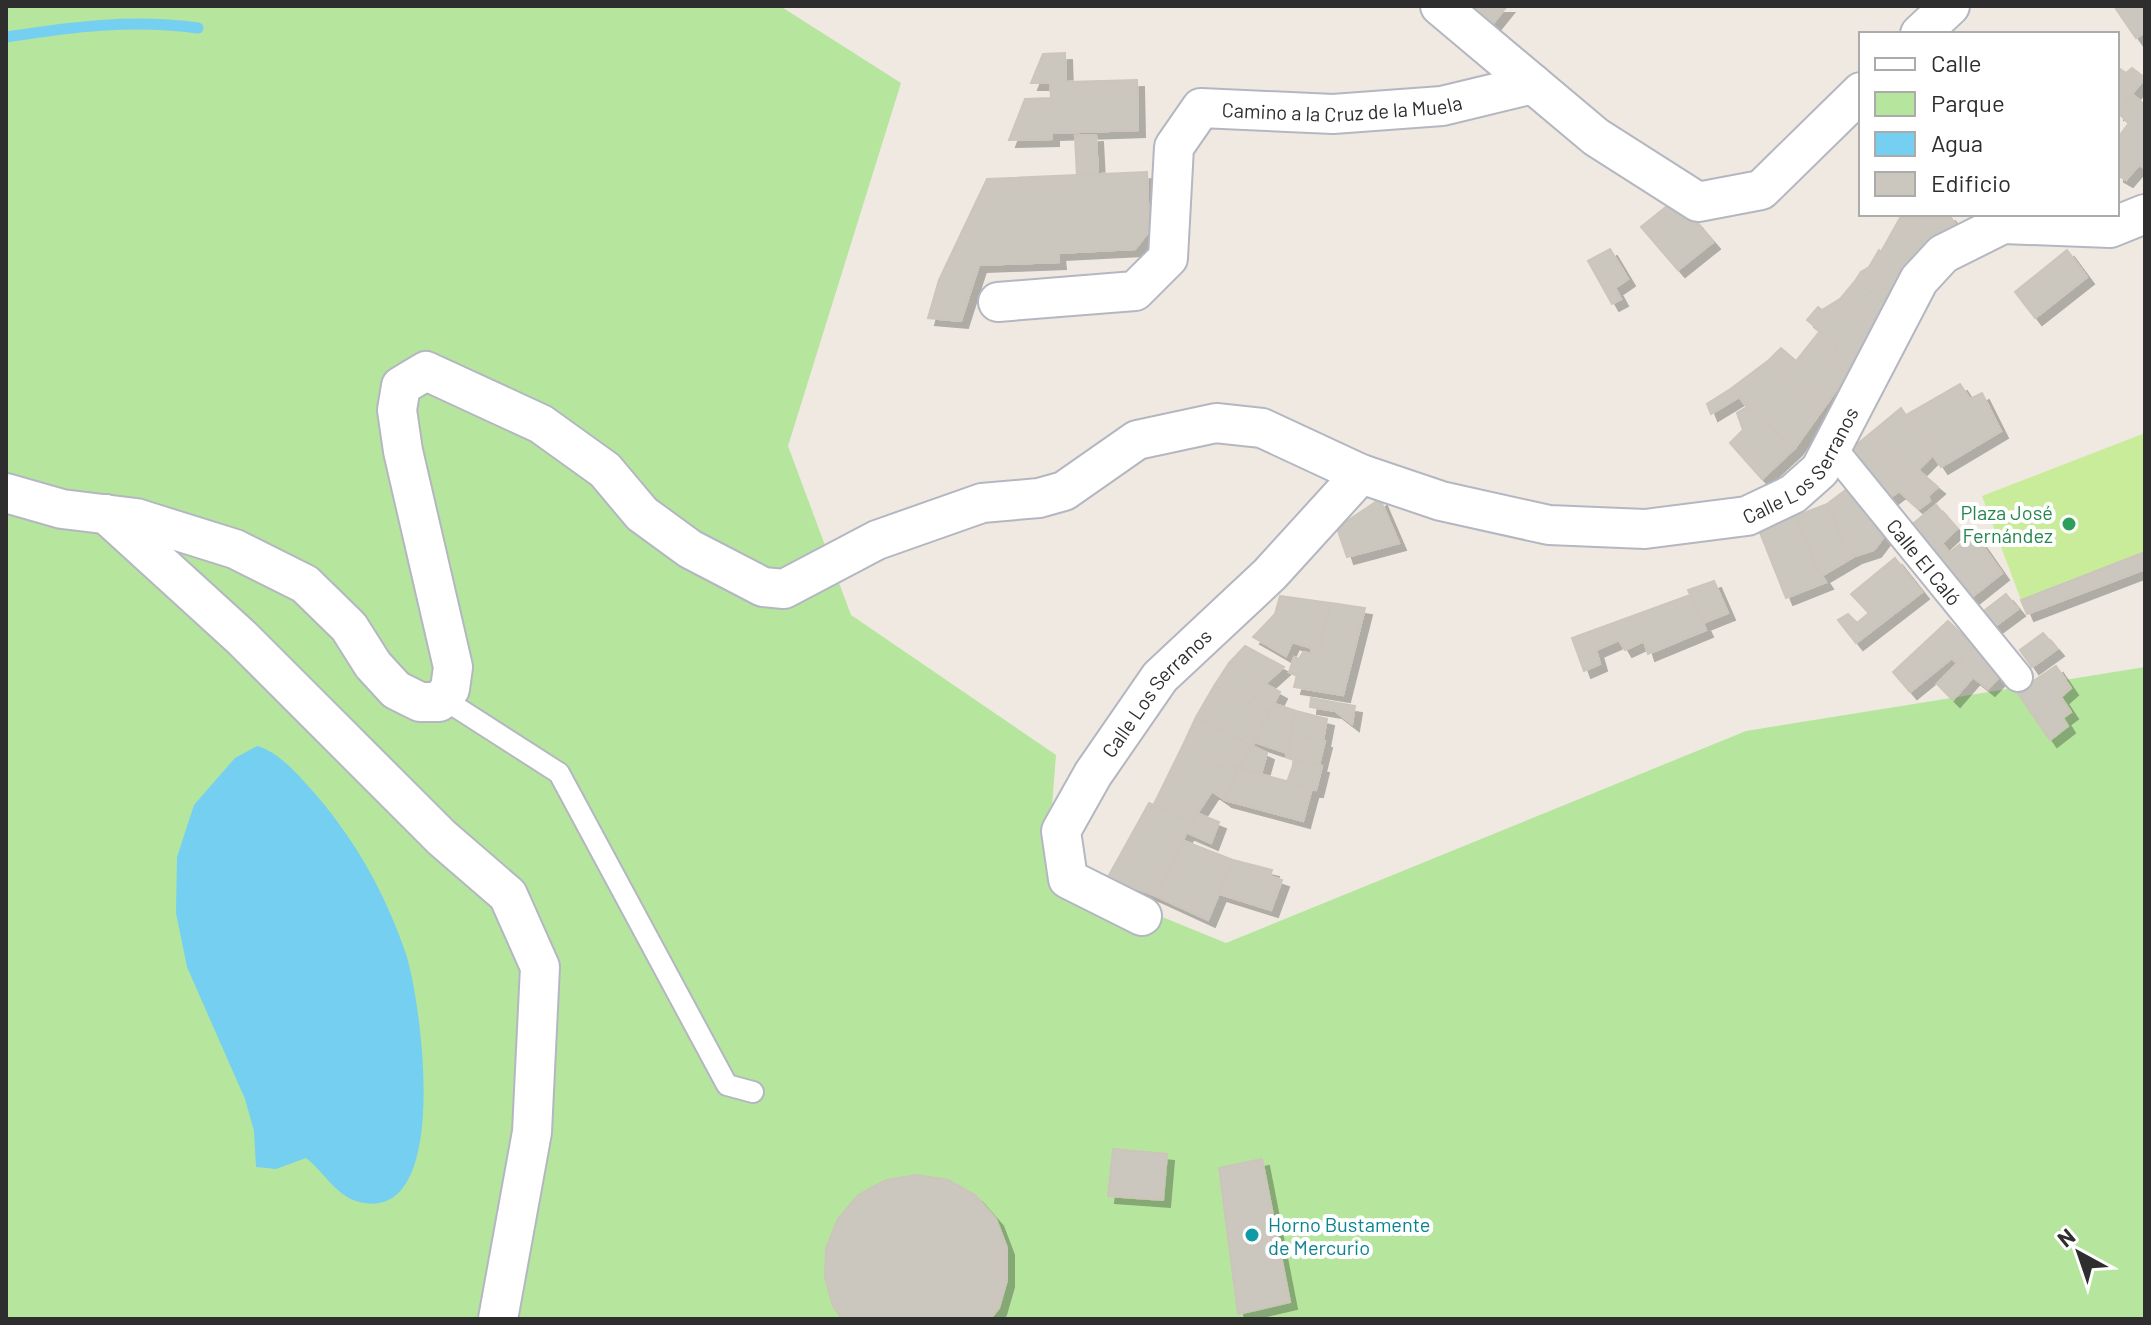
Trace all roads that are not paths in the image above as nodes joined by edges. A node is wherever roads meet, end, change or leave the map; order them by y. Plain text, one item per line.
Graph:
1 (1440, 6) edge
2 (1950, 6) edge
3 (1922, 32) edge
4 (1533, 84) junction
5 (1859, 94) edge
6 (2145, 214) edge
7 (998, 302) dead end
8 (1831, 447) junction
9 (1361, 474) junction
10 (6, 493) edge
11 (106, 514) junction
12 (2018, 677) dead end
13 (442, 698) junction
14 (1142, 916) dead end
15 (753, 1092) dead end
16 (498, 1319) edge

1 - 4 street
2 - 3 street
4 - 5 street
4 - 7 street, Camino a la Cruz de la Muela
6 - 8 street, Calle Los Serranos
8 - 9 street, Calle Los Serranos
8 - 12 street, Calle El Caló
9 - 13 street, Calle Los Serranos
9 - 14 street, Calle Los Serranos
10 - 11 street
11 - 13 street
11 - 16 street
13 - 15 lane

